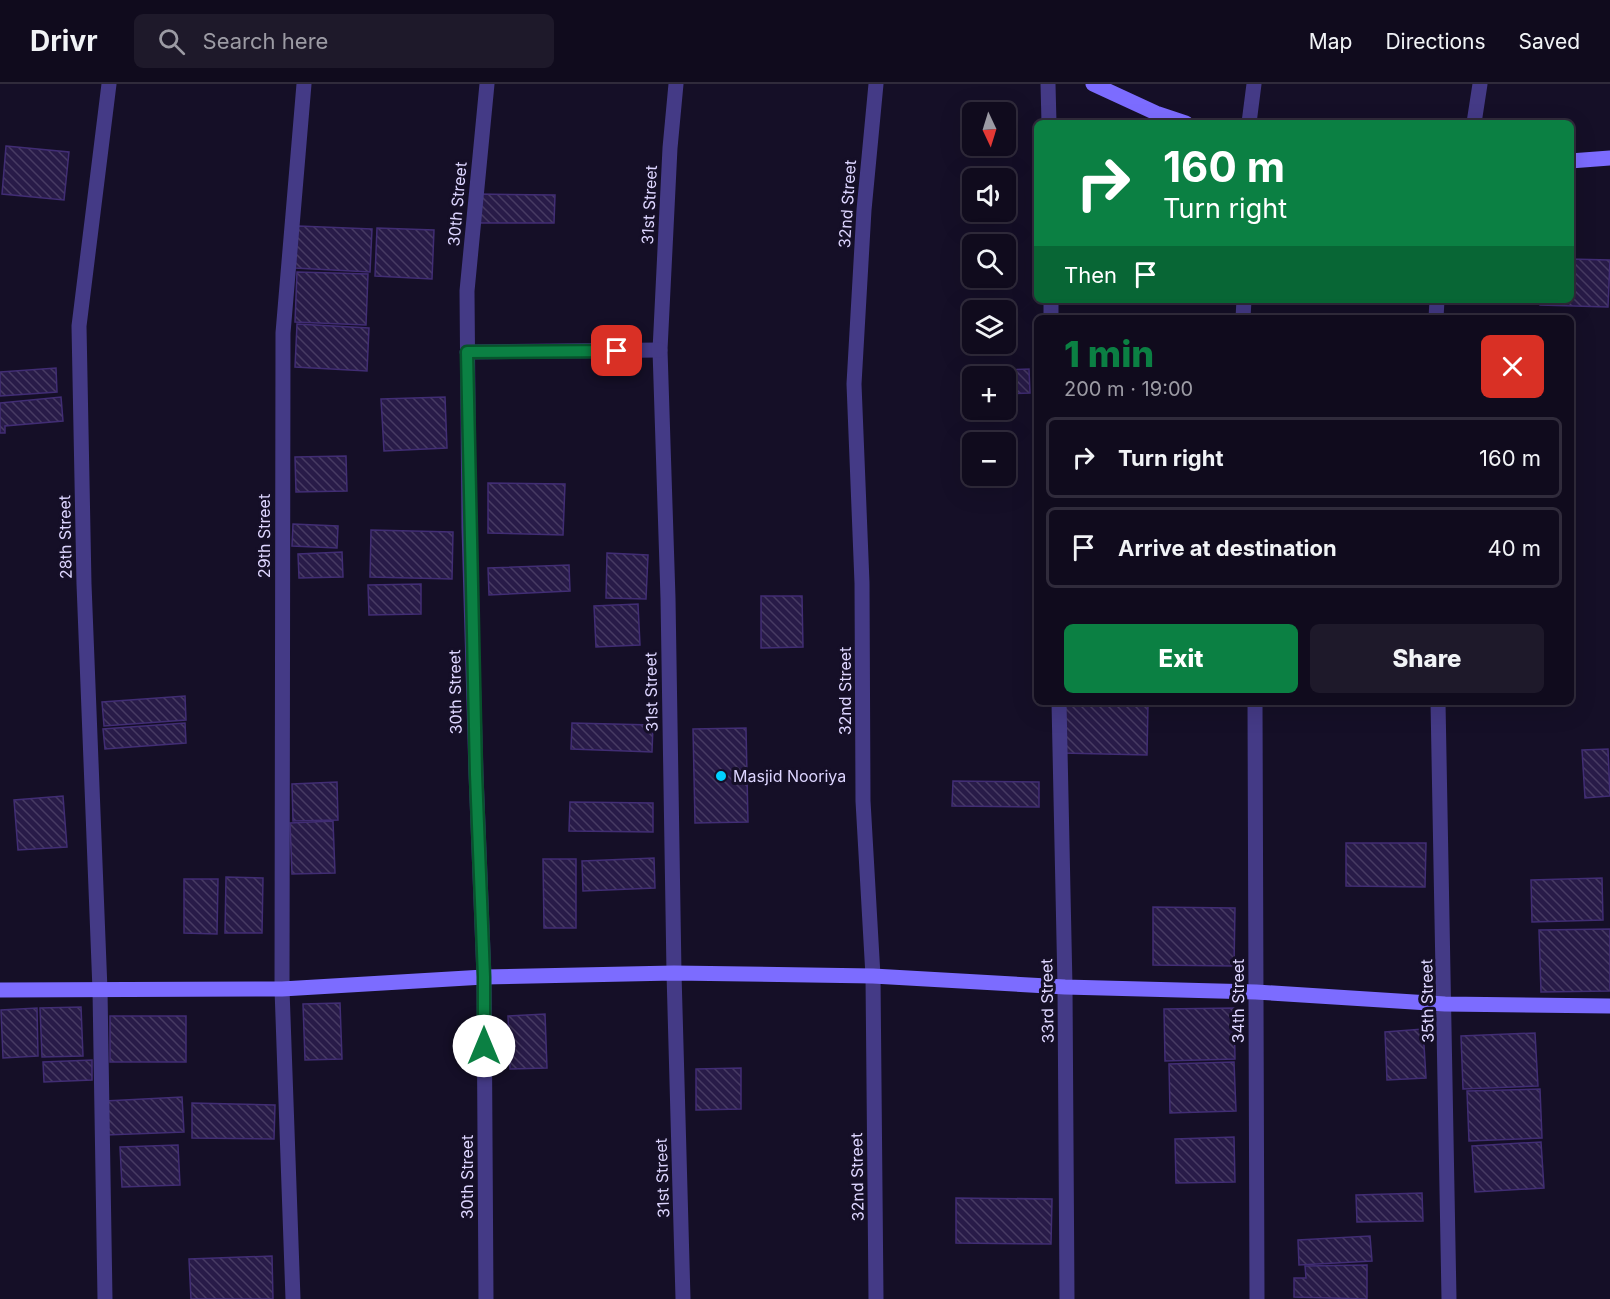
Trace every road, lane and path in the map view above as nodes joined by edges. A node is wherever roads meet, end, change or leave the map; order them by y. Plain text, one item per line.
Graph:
1 (109, 84) edge
2 (304, 84) edge
3 (487, 84) edge
4 (676, 84) edge
5 (876, 84) edge
6 (1048, 84) edge
7 (1093, 84) edge
8 (1254, 84) edge
9 (1480, 84) edge
10 (1049, 120) edge
11 (1177, 120) edge
12 (1249, 120) edge
13 (1474, 120) edge
14 (1610, 158) edge
15 (1574, 161) edge
16 (660, 350) junction
17 (467, 352) junction
18 (1059, 705) edge
19 (1255, 705) edge
20 (1438, 705) edge
21 (674, 973) junction
22 (873, 976) junction
23 (484, 977) junction
24 (1065, 987) junction
25 (282, 989) junction
26 (0, 990) edge
27 (100, 990) junction
28 (1256, 992) junction
29 (1445, 1004) junction
30 (1610, 1006) edge
31 (105, 1299) edge
32 (293, 1299) edge
33 (486, 1299) edge
34 (683, 1299) edge
35 (876, 1299) edge
36 (1066, 1299) edge
37 (1257, 1299) edge
38 (1449, 1299) edge

1 - 27 street, 28th Street
2 - 25 street, 29th Street
3 - 17 street, 30th Street
4 - 16 street, 31st Street
5 - 22 street, 32nd Street
6 - 10 street
7 - 11 street
8 - 12 street
9 - 13 street
14 - 15 street
16 - 17 street
16 - 21 street, 31st Street
17 - 23 street, 30th Street
18 - 24 street, 33rd Street
19 - 28 street, 34th Street
20 - 29 street, 35th Street
21 - 22 street
21 - 23 street
21 - 34 street, 31st Street
22 - 24 street
22 - 35 street, 32nd Street
23 - 25 street
23 - 33 street, 30th Street
24 - 28 street
24 - 36 street, 33rd Street
25 - 27 street
25 - 32 street, 29th Street
26 - 27 street
27 - 31 street, 28th Street
28 - 29 street
28 - 37 street, 34th Street
29 - 30 street
29 - 38 street, 35th Street

